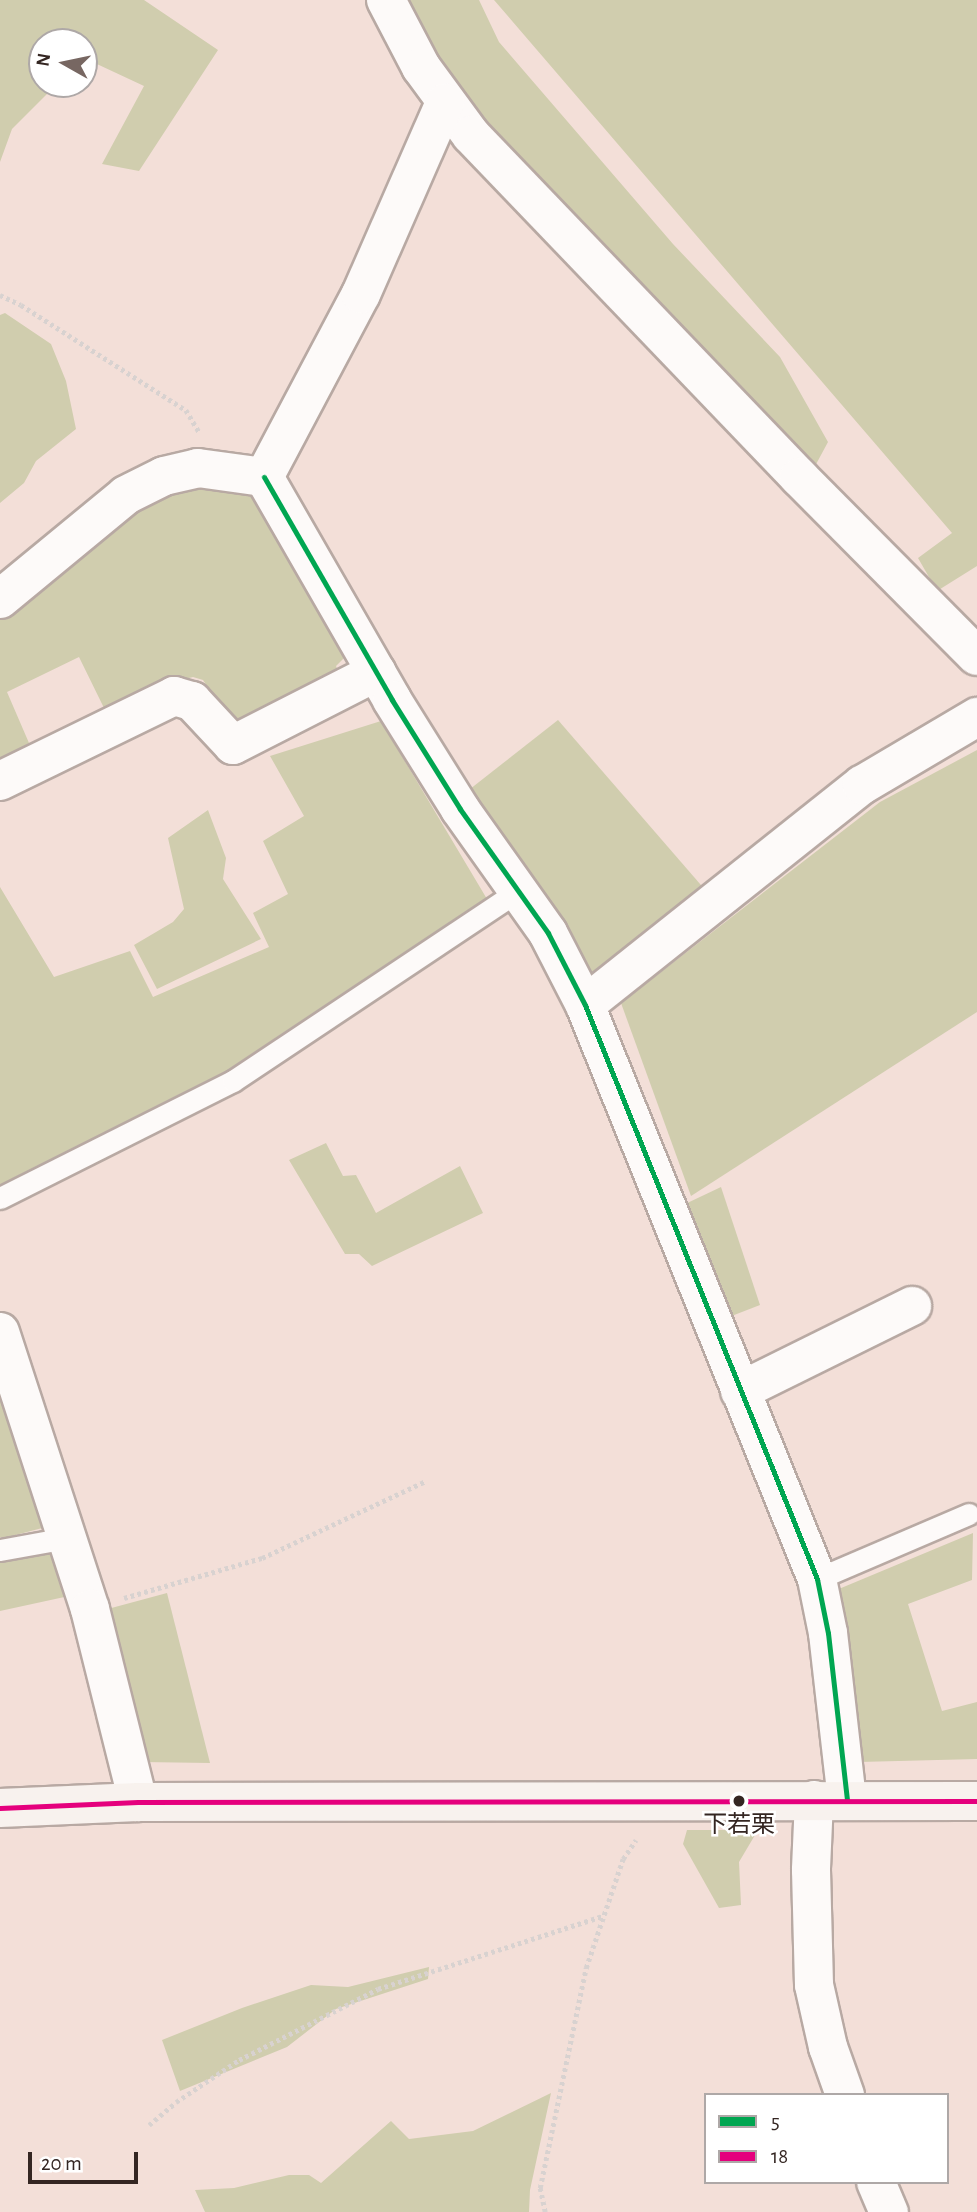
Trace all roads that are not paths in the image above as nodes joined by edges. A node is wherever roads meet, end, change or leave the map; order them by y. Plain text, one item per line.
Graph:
1 (386, 0) edge
2 (445, 103) junction
3 (264, 477) junction
4 (0, 599) edge
5 (977, 656) edge
6 (376, 672) junction
7 (977, 718) edge
8 (0, 782) edge
9 (518, 891) junction
10 (585, 1005) junction
11 (0, 1198) edge
12 (912, 1306) dead end
13 (0, 1332) edge
14 (740, 1391) junction
15 (969, 1514) dead end
16 (67, 1538) junction
17 (0, 1550) edge
18 (817, 1579) junction
19 (831, 1800) junction
20 (977, 1801) edge
21 (138, 1802) junction
22 (0, 1808) edge
23 (844, 2093) edge
24 (877, 2184) edge
25 (889, 2212) edge

1 - 2 street
2 - 3 street
2 - 5 street
3 - 4 street
3 - 6 street
6 - 8 street
6 - 9 street
7 - 10 street
9 - 10 street
9 - 11 lane
10 - 14 street
12 - 14 street
13 - 16 street
14 - 18 street
15 - 18 lane
16 - 17 lane
16 - 21 street
18 - 19 street
19 - 20 main road
19 - 21 main road
19 - 23 street
21 - 22 main road
24 - 25 street

